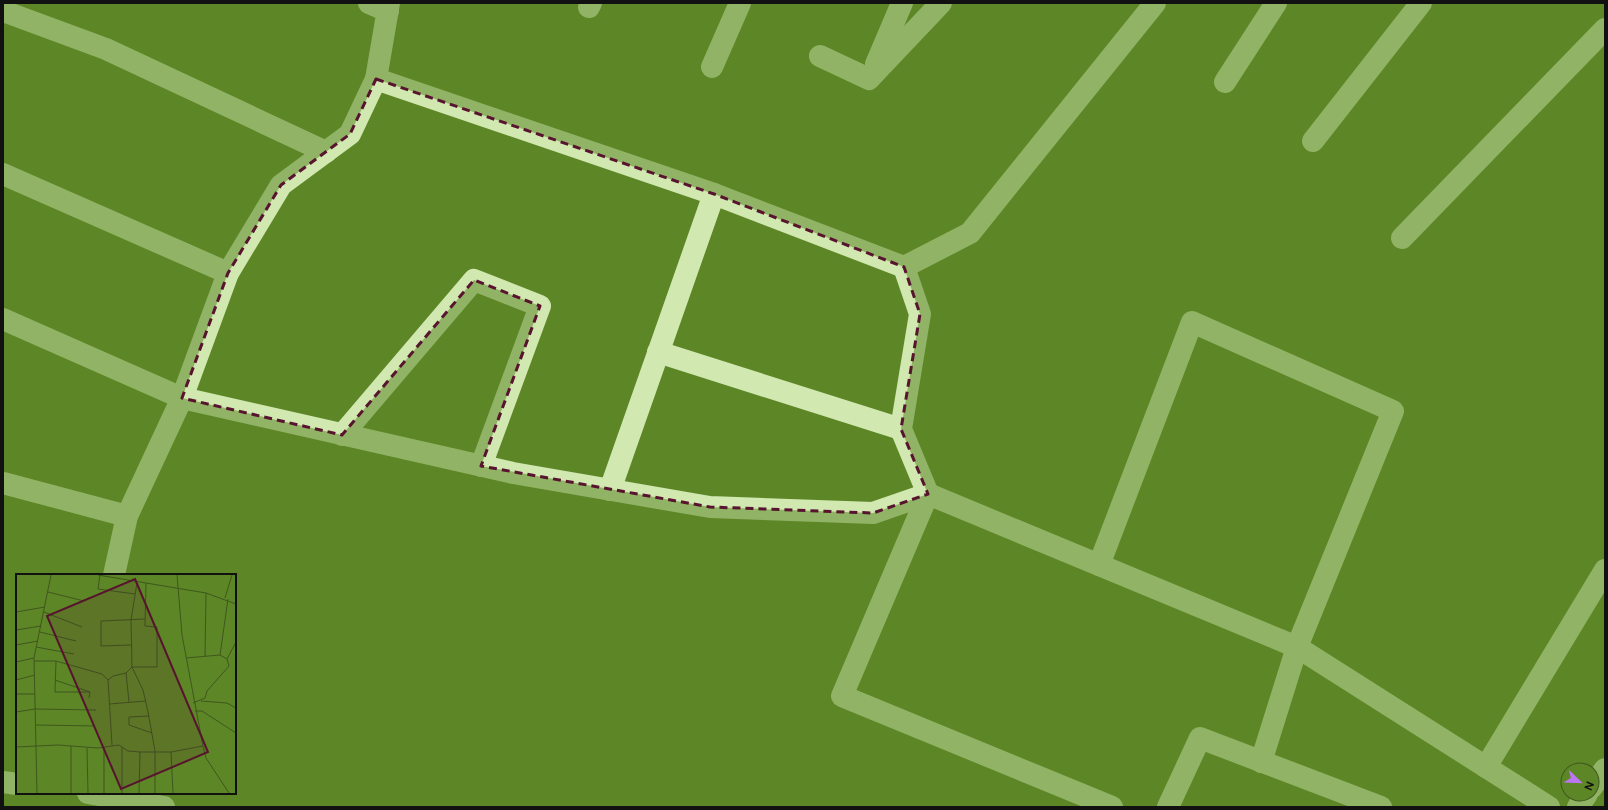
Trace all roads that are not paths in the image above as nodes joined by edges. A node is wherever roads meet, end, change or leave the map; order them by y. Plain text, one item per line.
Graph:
1 (740, 3) edge
2 (902, 3) edge
3 (941, 3) edge
4 (1155, 3) edge
5 (1276, 3) edge
6 (1421, 3) edge
7 (382, 6) edge
8 (3, 11) edge
9 (1605, 29) edge
10 (820, 56) dead end
11 (712, 67) dead end
12 (376, 79) junction
13 (870, 79) junction
14 (1225, 82) dead end
15 (1313, 141) dead end
16 (326, 152) junction
17 (3, 174) edge
18 (714, 194) junction
19 (1402, 238) dead end
20 (904, 267) junction
21 (228, 273) junction
22 (3, 319) edge
23 (658, 352) junction
24 (182, 398) junction
25 (901, 429) junction
26 (342, 435) junction
27 (481, 466) junction
28 (3, 483) edge
29 (610, 490) junction
30 (928, 494) junction
31 (127, 516) junction
32 (1099, 565) junction
33 (1605, 570) edge
34 (114, 574) edge
35 (1297, 647) junction
36 (1262, 762) junction
37 (1486, 767) junction
38 (3, 782) edge
39 (16, 784) edge
40 (93, 794) edge
41 (164, 807) edge
42 (1112, 807) edge
43 (1168, 807) edge
44 (1381, 807) edge
45 (1549, 807) edge

1 - 11 street
2 - 13 street
3 - 13 street
4 - 20 street
5 - 14 street
6 - 15 street
7 - 12 street
8 - 16 street
9 - 19 street
10 - 13 street
12 - 16 street
12 - 18 street
16 - 21 street
17 - 21 street
18 - 20 street
18 - 23 street
20 - 25 street
21 - 24 street
22 - 24 street
23 - 25 street
23 - 29 street
24 - 26 street
24 - 31 street
25 - 30 street
26 - 27 street
26 - 27 street
27 - 29 street
28 - 31 street
29 - 30 street
30 - 32 street
30 - 42 street
31 - 34 street
32 - 35 street
32 - 35 street
33 - 37 street
35 - 36 street
35 - 37 street
36 - 43 street
36 - 44 street
37 - 45 street
38 - 39 street
40 - 41 street

